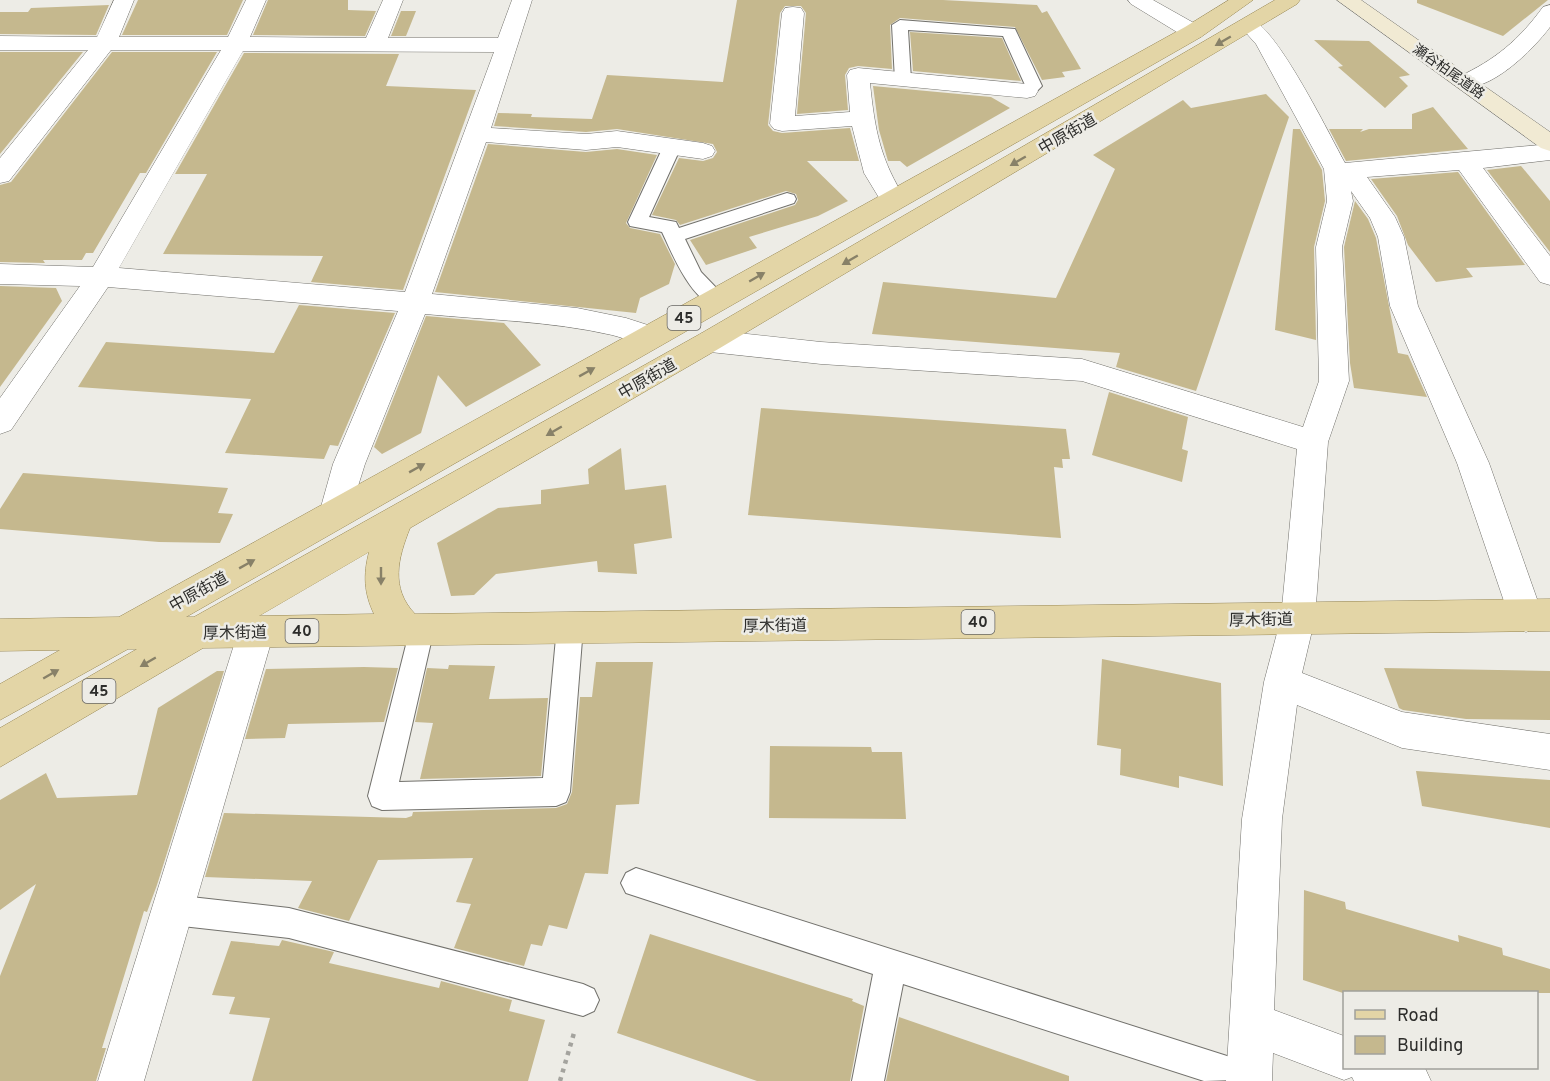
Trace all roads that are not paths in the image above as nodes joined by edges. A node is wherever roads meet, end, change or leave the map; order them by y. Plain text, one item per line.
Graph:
1 (124, 0) edge
2 (255, 0) edge
3 (393, 0) edge
4 (522, 0) edge
5 (1138, 0) edge
6 (1290, 0) edge
7 (1347, 0) edge
8 (1550, 10) edge
9 (793, 13) dead end
10 (1246, 13) edge
11 (1193, 32) junction
12 (0, 43) edge
13 (105, 43) junction
14 (237, 44) junction
15 (374, 44) junction
16 (505, 45) junction
17 (903, 80) junction
18 (1466, 82) junction
19 (1027, 91) joint
20 (862, 118) junction
21 (477, 134) junction
22 (1550, 143) edge
23 (672, 147) junction
24 (703, 151) dead end
25 (1550, 152) edge
26 (1466, 162) junction
27 (1343, 170) junction
28 (0, 175) edge
29 (787, 199) dead end
30 (893, 200) junction
31 (674, 236) junction
32 (0, 274) edge
33 (102, 274) junction
34 (1550, 275) edge
35 (718, 300) junction
36 (415, 303) junction
37 (650, 336) junction
38 (710, 341) junction
39 (0, 422) edge
40 (1313, 442) junction
41 (335, 514) junction
42 (397, 521) junction
43 (1538, 615) edge
44 (1298, 618) junction
45 (570, 627) junction
46 (413, 629) junction
47 (199, 632) junction
48 (256, 632) junction
49 (123, 633) junction
50 (0, 635) edge
51 (1282, 682) junction
52 (0, 703) edge
53 (0, 749) edge
54 (1550, 752) edge
55 (636, 883) dead end
56 (173, 910) junction
57 (891, 964) junction
58 (583, 1000) road end
59 (1251, 1023) junction
60 (1343, 1058) edge
61 (1374, 1069) edge
62 (1250, 1080) edge
63 (121, 1081) edge
64 (868, 1081) edge
65 (1408, 1081) edge

1 - 13 street
2 - 14 street
3 - 15 street
4 - 16 street
5 - 11 street
6 - 10 main road, 中原街道 / 45
7 - 18 main road, 瀬谷柏尾道路
8 - 18 street
9 - 20 street
10 - 11 main road, 中原街道 / 45
10 - 27 street
10 -> 38 main road, 中原街道 / 45
11 - 30 main road, 中原街道 / 45
12 - 13 street
13 - 14 street
13 - 28 street
14 - 15 street
14 - 33 street
15 - 16 street
16 - 21 street
17 - 19 street
17 - 19 lane
17 - 20 street
18 - 22 main road, 瀬谷柏尾道路
20 - 30 street
21 - 23 street
21 - 36 street
23 - 24 street
23 - 31 lane
25 - 26 street
26 - 27 street
26 - 34 street
27 - 40 street
27 - 43 street
29 - 31 lane
35 -> 30 main road, 中原街道 / 45
31 - 35 lane
32 - 33 street
33 - 36 street
33 - 39 street
35 - 37 main road, 中原街道 / 45
36 - 37 street
36 - 41 street
41 -> 37 main road, 中原街道 / 45
38 - 40 street
38 -> 42 main road, 中原街道 / 45
40 - 44 street
49 -> 41 main road, 中原街道 / 45
42 -> 46 main road
42 - 47 main road, 中原街道 / 45
43 - 44 main road, 厚木街道 / 40
44 - 45 main road, 厚木街道 / 40
44 - 51 street
45 - 46 main road, 厚木街道 / 40
45 - 46 lane
46 - 48 main road, 厚木街道 / 40
47 - 48 main road, 厚木街道 / 40
47 - 49 main road, 厚木街道 / 40
47 -> 53 main road, 中原街道 / 45
48 - 56 street
49 - 50 main road, 厚木街道 / 40
52 -> 49 main road, 中原街道 / 45
51 - 54 street
51 - 59 street
55 - 57 lane
56 - 58 lane
56 - 63 street
57 - 62 lane
57 - 64 lane
59 - 60 street
59 - 62 street
61 - 65 street

